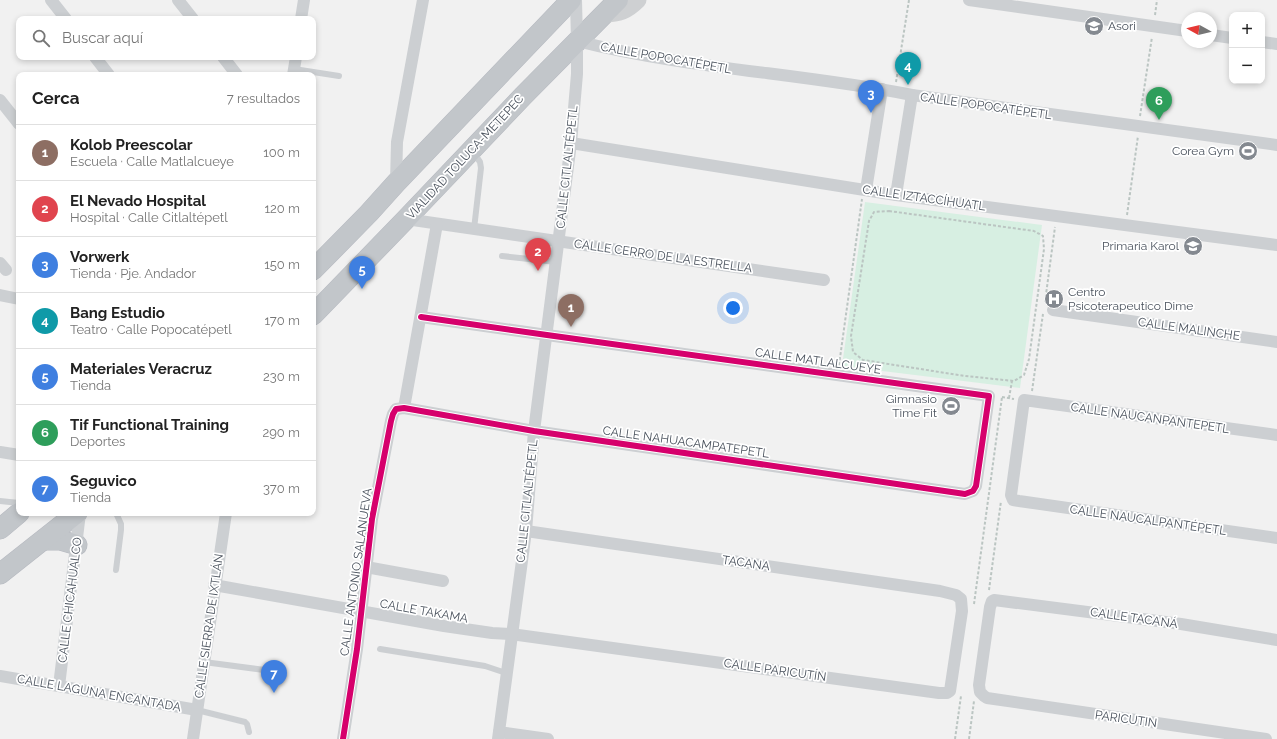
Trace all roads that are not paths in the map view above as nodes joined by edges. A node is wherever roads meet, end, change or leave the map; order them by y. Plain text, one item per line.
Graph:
1 (51, 0) edge
2 (178, 0) edge
3 (304, 0) edge
4 (423, 0) edge
5 (571, 0) edge
6 (576, 0) edge
7 (618, 0) edge
8 (638, 0) edge
9 (969, 0) edge
10 (604, 14) junction
11 (64, 16) edge
12 (191, 16) edge
13 (301, 16) edge
14 (1181, 30) edge
15 (1217, 36) edge
16 (1229, 38) edge
17 (577, 41) junction
18 (1265, 42) edge
19 (1277, 44) edge
20 (97, 60) edge
21 (225, 60) edge
22 (295, 67) edge
23 (107, 72) edge
24 (235, 72) edge
25 (339, 76) dead end
26 (882, 89) junction
27 (912, 96) junction
28 (0, 100) edge
29 (16, 120) edge
30 (571, 143) junction
31 (1277, 145) edge
32 (472, 149) junction
33 (396, 183) junction
34 (864, 190) junction
35 (896, 195) junction
36 (406, 219) junction
37 (437, 224) junction
38 (474, 229) junction
39 (559, 241) junction
40 (1277, 245) edge
41 (502, 256) dead end
42 (556, 262) junction
43 (316, 267) edge
44 (824, 280) dead end
45 (0, 295) edge
46 (16, 298) edge
47 (1053, 310) dead end
48 (316, 312) edge
49 (421, 317) junction
50 (547, 335) junction
51 (1277, 342) edge
52 (400, 408) junction
53 (534, 431) junction
54 (1277, 436) edge
55 (0, 452) edge
56 (16, 455) edge
57 (973, 492) joint
58 (0, 501) edge
59 (1019, 501) joint
60 (16, 503) edge
61 (16, 516) edge
62 (73, 516) edge
63 (80, 516) edge
64 (117, 516) edge
65 (226, 516) edge
66 (0, 530) edge
67 (526, 531) junction
68 (1277, 538) edge
69 (44, 540) junction
70 (77, 544) junction
71 (366, 567) junction
72 (116, 570) dead end
73 (0, 574) edge
74 (443, 581) dead end
75 (214, 586) junction
76 (968, 604) joint
77 (362, 612) junction
78 (511, 634) junction
79 (1277, 640) edge
80 (380, 649) dead end
81 (204, 662) junction
82 (272, 671) dead end
83 (506, 673) junction
84 (0, 676) edge
85 (59, 686) junction
86 (987, 698) joint
87 (197, 710) junction
88 (249, 732) dead end
89 (499, 735) edge
90 (193, 739) edge
91 (343, 739) edge
92 (548, 739) edge
93 (1266, 739) edge

1 - 11 street
2 - 12 street
3 - 13 street
4 - 33 street
5 - 33 highway
6 - 17 street, CALLE CITLALTÉPETL
7 - 10 highway, VIALIDAD TOLUCA-METEPEC
8 - 10 main road
9 - 14 street
10 - 17 highway, VIALIDAD TOLUCA-METEPEC
15 - 16 street
17 - 26 street, CALLE POPOCATÉPETL
17 - 30 street, CALLE CITLALTÉPETL
17 - 32 highway, VIALIDAD TOLUCA-METEPEC
18 - 19 street
20 - 23 street
21 - 24 street
22 - 25 lane
26 - 27 street, CALLE POPOCATÉPETL
26 - 34 street
27 - 31 street, CALLE POPOCATÉPETL
27 - 35 street
28 - 29 street
30 - 34 street, CALLE IZTACCÍHUATL
30 - 39 street, CALLE CITLALTÉPETL
32 - 36 highway, VIALIDAD TOLUCA-METEPEC
32 - 38 lane
33 - 43 highway
34 - 35 street, CALLE IZTACCÍHUATL
35 - 40 street, CALLE IZTACCÍHUATL
36 - 37 street, CALLE CERRO DE LA ESTRELLA
36 - 48 highway, VIALIDAD TOLUCA-METEPEC
37 - 38 street, CALLE CERRO DE LA ESTRELLA
37 - 49 street, CALLE ANTONIO SALANUEVA
38 - 39 street, CALLE CERRO DE LA ESTRELLA
39 - 42 street, CALLE CITLALTÉPETL
39 - 44 street, CALLE CERRO DE LA ESTRELLA
41 - 42 lane
42 - 50 street, CALLE CITLALTÉPETL
45 - 46 street
47 - 51 street, CALLE MALINCHE
49 - 50 street, CALLE MATLALCUEYE
49 - 52 street, CALLE ANTONIO SALANUEVA
50 - 53 street, CALLE CITLALTÉPETL
50 - 57 street, CALLE MATLALCUEYE
52 - 53 street, CALLE NAHUACAMPATEPETL
52 - 71 street, CALLE ANTONIO SALANUEVA
53 - 57 street, CALLE NAHUACAMPATEPETL
53 - 67 street, CALLE CITLALTÉPETL
54 - 59 street, CALLE NAUCANPANTEPETL
55 - 56 street
58 - 60 lane
59 - 68 street, CALLE NAUCALPANTÉPETL
61 - 66 highway
62 - 69 highway
63 - 70 street, CALLE CHICAHUALCO
64 - 72 lane
65 - 75 street, CALLE SIERRA DE IXTLÁN
67 - 76 street, TACANA
67 - 78 street, CALLE CITLALTÉPETL
69 - 70 highway
69 - 73 highway
70 - 85 street, CALLE CHICAHUALCO
71 - 74 street
71 - 77 street, CALLE ANTONIO SALANUEVA
75 - 77 street, CALLE TAKAMA
75 - 81 street, CALLE SIERRA DE IXTLÁN
76 - 78 street, CALLE PARICUTÍN
77 - 78 street, CALLE TAKAMA
77 - 91 street, CALLE ANTONIO SALANUEVA
78 - 83 street, CALLE CITLALTÉPETL
79 - 86 street, CALLE TACANÁ
80 - 83 lane
81 - 82 lane
81 - 87 street, CALLE SIERRA DE IXTLÁN
83 - 89 street, CALLE CITLALTÉPETL
84 - 85 street, CALLE LAGUNA ENCANTADA
85 - 87 street, CALLE LAGUNA ENCANTADA
86 - 93 street, PARICUTIN
87 - 88 lane
87 - 90 street, CALLE SIERRA DE IXTLÁN
89 - 92 street

